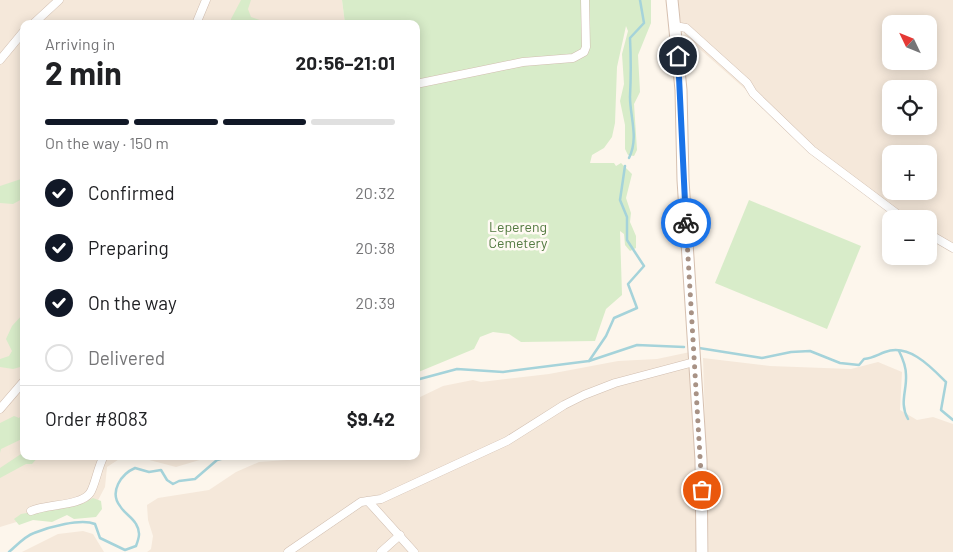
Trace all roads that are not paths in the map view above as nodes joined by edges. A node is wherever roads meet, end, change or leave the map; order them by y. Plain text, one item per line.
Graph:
1 (58, 0) edge
2 (206, 0) edge
3 (585, 0) edge
4 (672, 0) edge
5 (44, 20) edge
6 (198, 20) edge
7 (675, 26) junction
8 (20, 36) edge
9 (0, 60) edge
10 (420, 83) edge
11 (892, 210) edge
12 (937, 239) edge
13 (953, 248) edge
14 (694, 362) junction
15 (20, 386) edge
16 (0, 409) edge
17 (102, 460) edge
18 (368, 501) junction
19 (31, 511) dead end
20 (400, 535) junction
21 (288, 552) edge
22 (382, 552) edge
23 (414, 552) edge
24 (702, 552) edge

1 - 5 street
2 - 6 street
3 - 10 street
4 - 7 street
7 - 11 street
7 - 14 street
8 - 9 street
12 - 13 street
14 - 18 street
14 - 24 street
15 - 16 street
17 - 19 street
18 - 20 street
18 - 21 street
20 - 22 street
20 - 23 street

